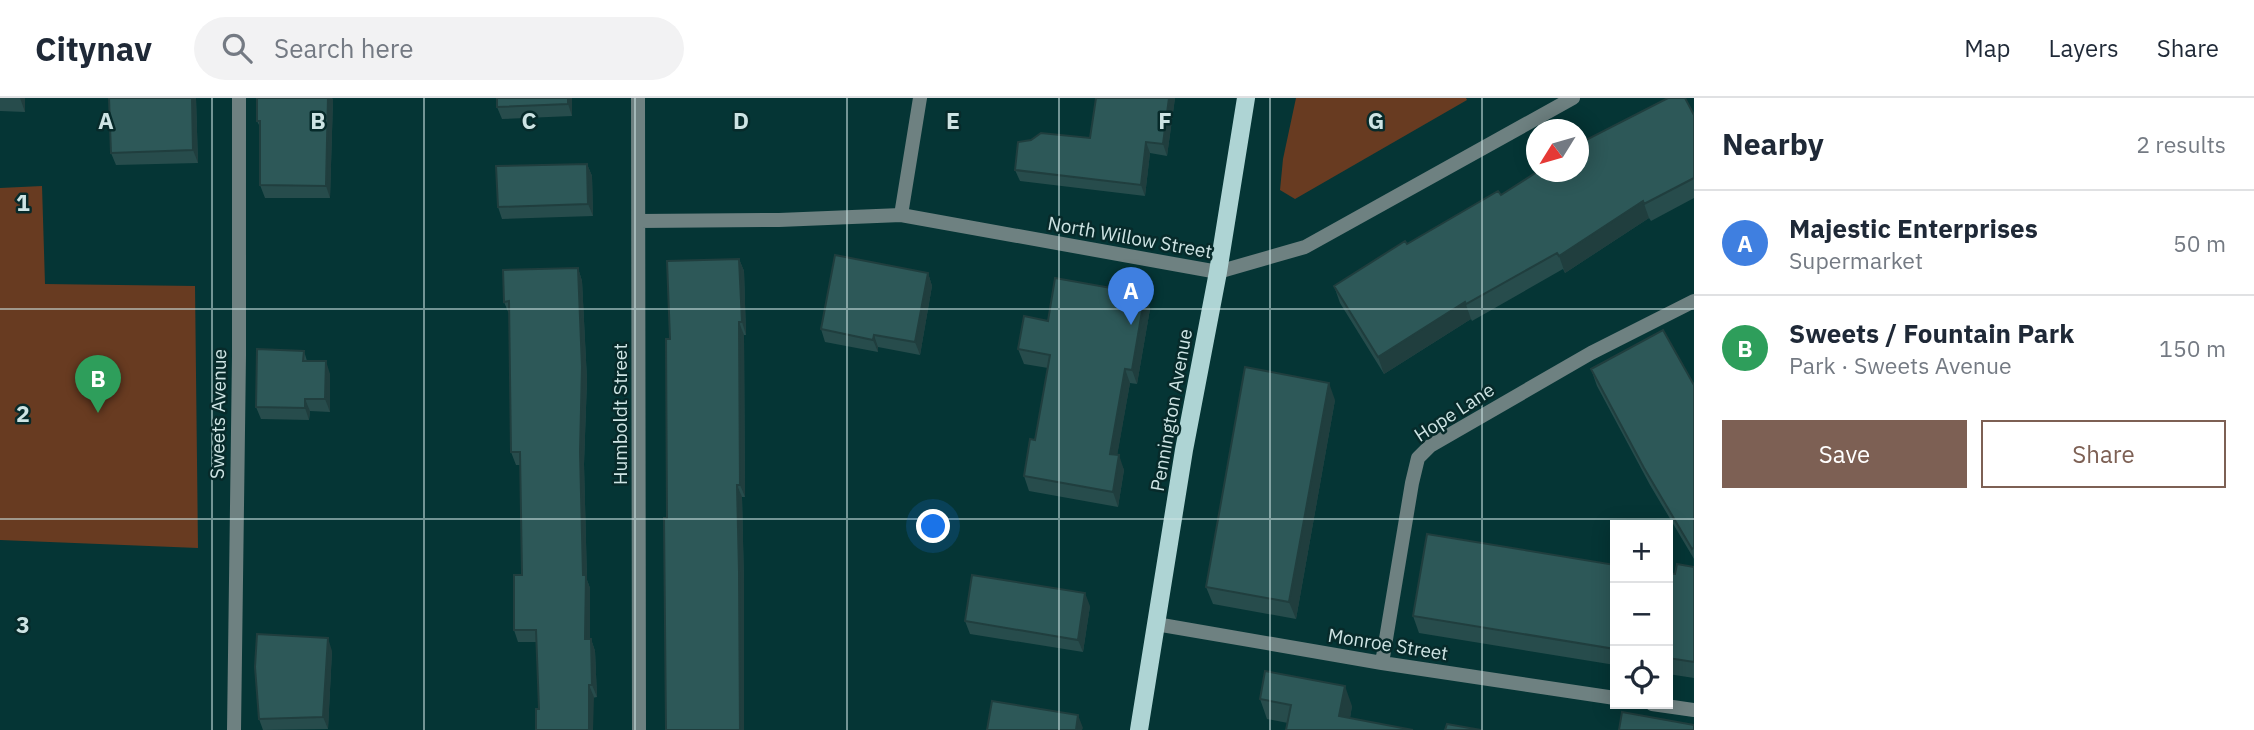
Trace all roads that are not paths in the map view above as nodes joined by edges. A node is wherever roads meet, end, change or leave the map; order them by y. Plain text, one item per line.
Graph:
1 (239, 98) edge
2 (638, 98) edge
3 (920, 98) edge
4 (1246, 98) edge
5 (1573, 98) edge
6 (901, 215) junction
7 (639, 221) junction
8 (1218, 272) junction
9 (1692, 306) edge
10 (1156, 624) junction
11 (1382, 663) junction
12 (1610, 697) edge
13 (1673, 707) edge
14 (1694, 710) edge
15 (234, 730) edge
16 (639, 730) edge
17 (1139, 730) edge

1 - 15 street, Sweets Avenue
2 - 7 street, Humboldt Street
3 - 6 street
4 - 8 main road, Pennington Avenue
5 - 8 street, North Willow Street
6 - 7 street, North Willow Street
6 - 8 street, North Willow Street
7 - 16 street, Humboldt Street
8 - 10 main road, Pennington Avenue
9 - 11 street, Hope Lane
10 - 11 street, Monroe Street
10 - 17 main road, Pennington Avenue
11 - 12 street, Monroe Street
13 - 14 street

